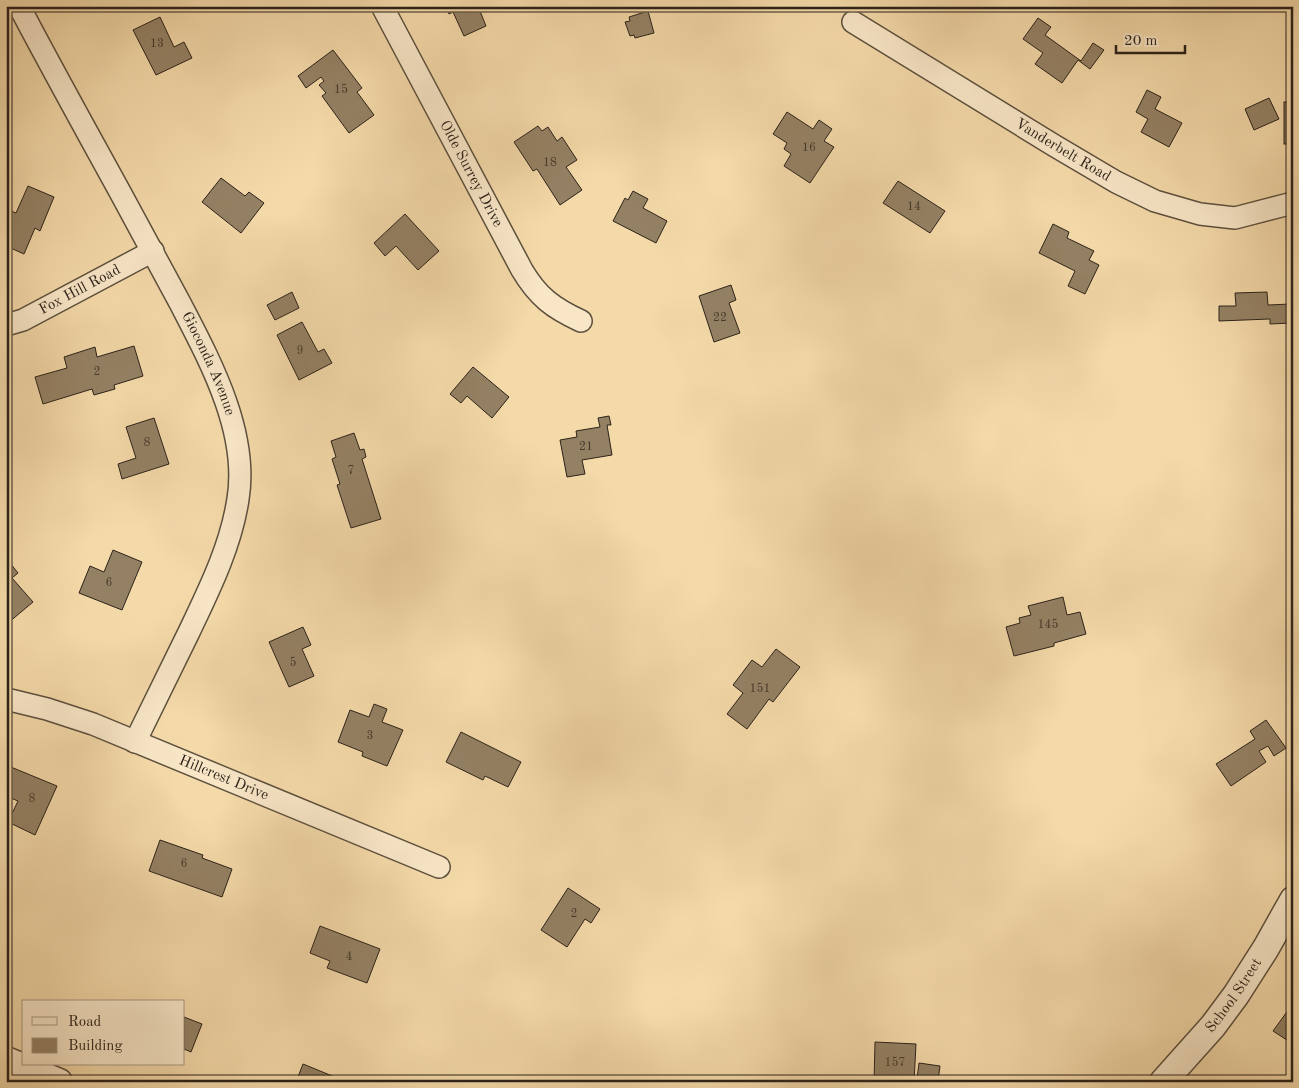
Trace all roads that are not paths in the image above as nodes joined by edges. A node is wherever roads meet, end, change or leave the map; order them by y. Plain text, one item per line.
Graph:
1 (19, 6) edge
2 (382, 6) edge
3 (853, 22) dead end
4 (1293, 203) edge
5 (152, 251) junction
6 (581, 321) dead end
7 (6, 325) edge
8 (6, 699) edge
9 (135, 742) junction
10 (439, 867) dead end
11 (1293, 900) edge
12 (6, 1060) edge
13 (58, 1082) edge
14 (1163, 1082) edge

1 - 5 street, Gioconda Avenue
2 - 6 street, Olde Surrey Drive
3 - 4 street, Vanderbelt Road
5 - 7 street, Fox Hill Road
5 - 9 street, Gioconda Avenue
8 - 9 street, Hillcrest Drive
9 - 10 street, Hillcrest Drive
11 - 14 street, School Street
12 - 13 street

